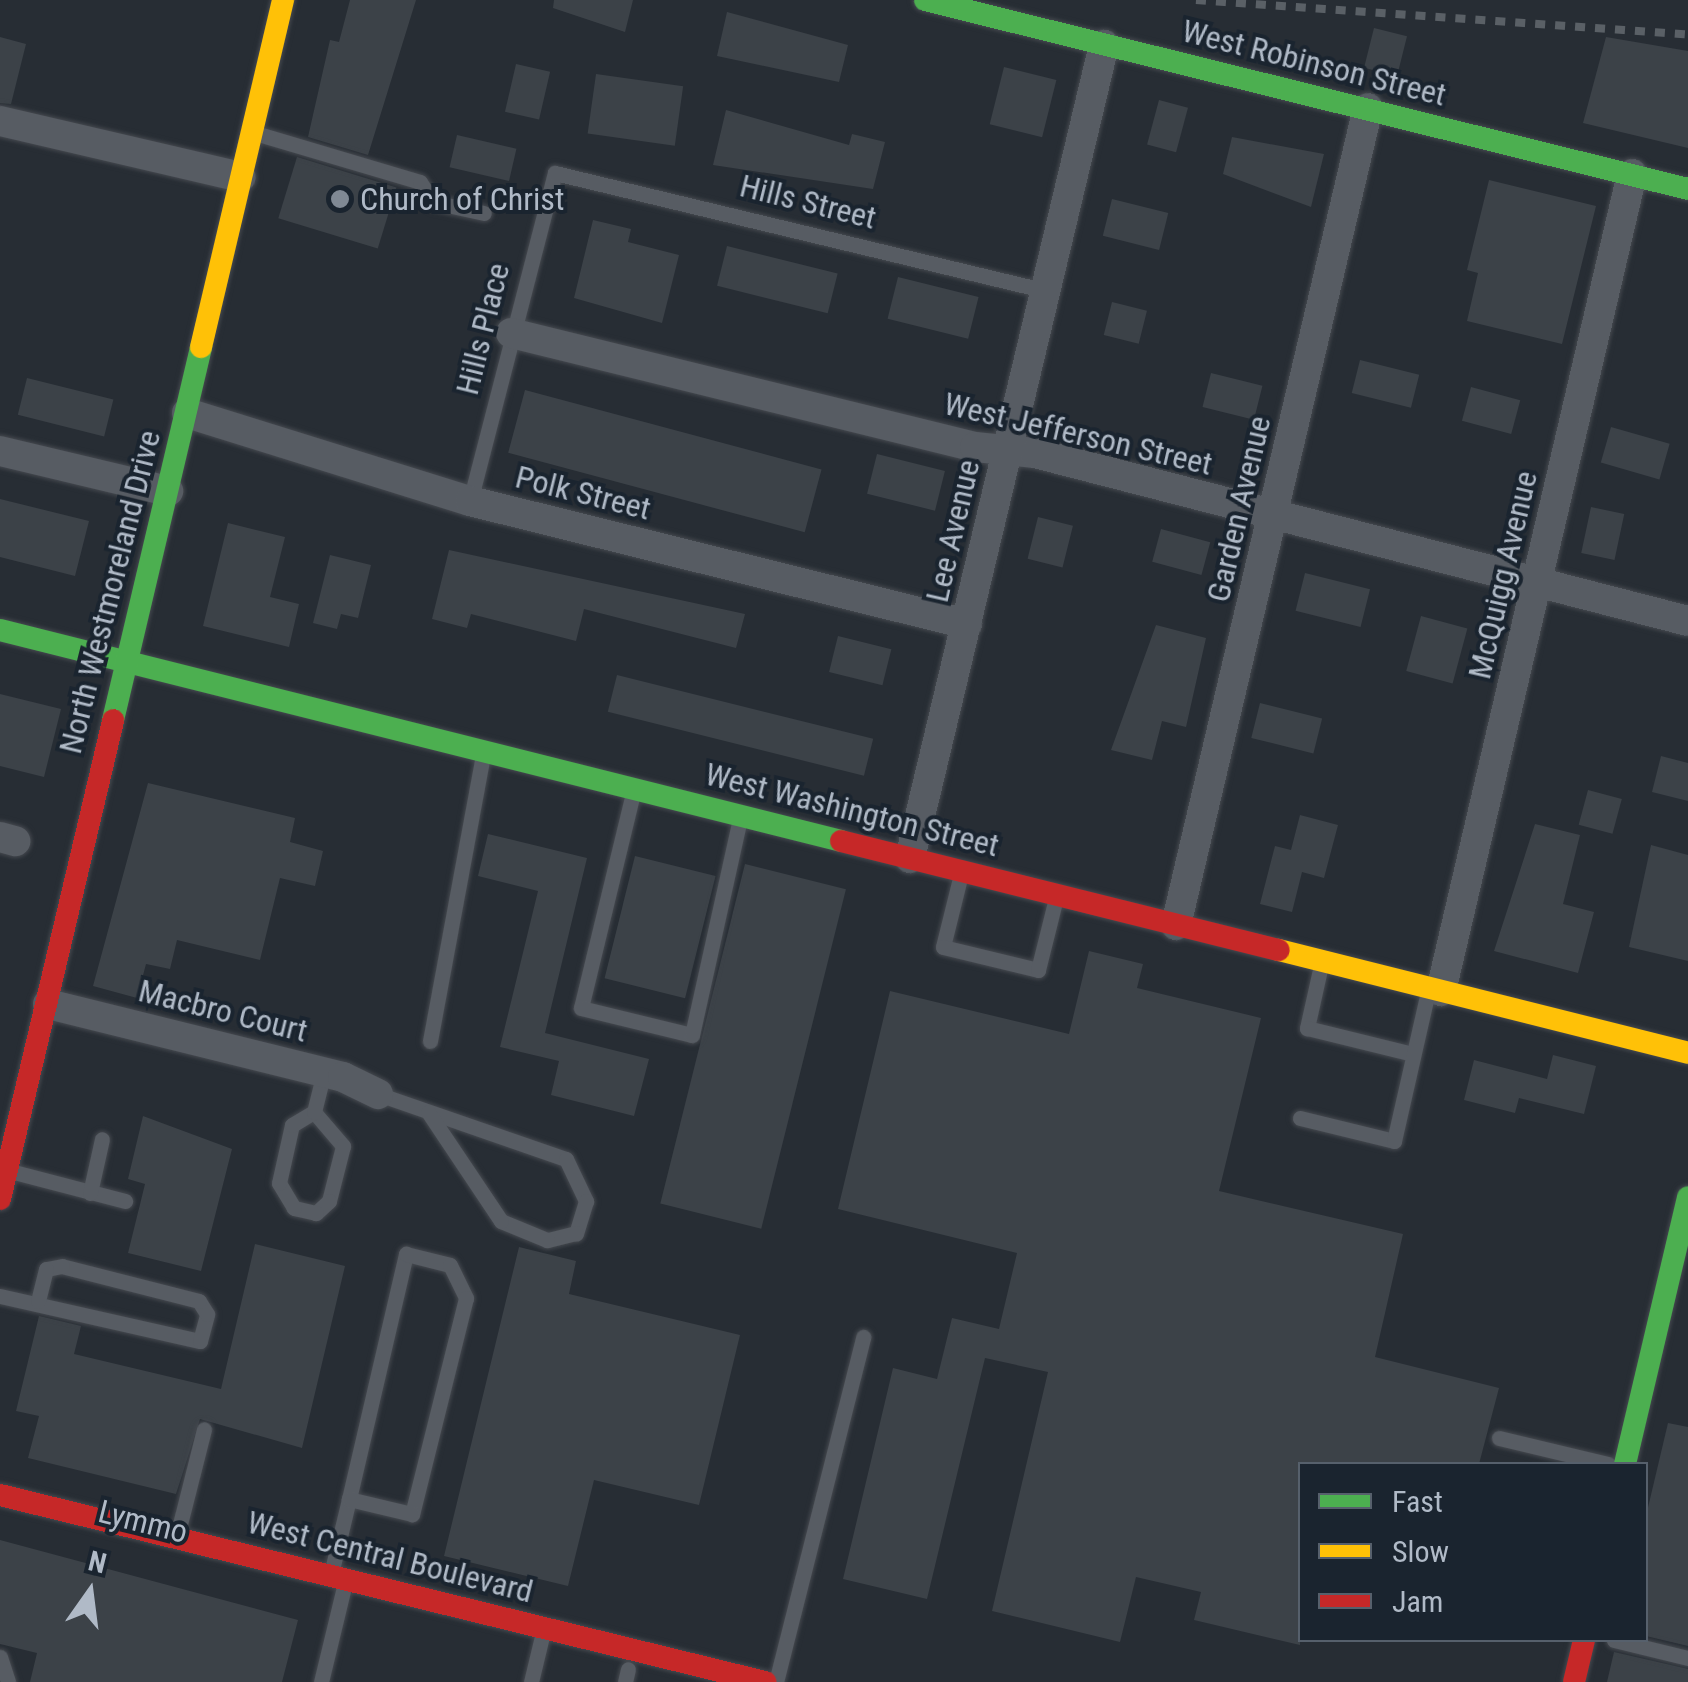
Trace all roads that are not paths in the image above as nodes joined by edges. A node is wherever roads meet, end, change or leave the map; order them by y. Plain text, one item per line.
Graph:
1 (283, 0) edge
2 (925, 0) edge
3 (1104, 45) junction
4 (1368, 108) junction
5 (0, 121) edge
6 (251, 132) junction
7 (555, 172) joint
8 (1632, 174) junction
9 (241, 177) junction
10 (1688, 189) edge
11 (484, 213) dead end
12 (1047, 291) junction
13 (511, 333) junction
14 (187, 414) junction
15 (0, 451) edge
16 (1008, 451) junction
17 (168, 491) junction
18 (470, 501) junction
19 (1275, 516) junction
20 (1538, 584) junction
21 (1688, 620) edge
22 (968, 624) junction
23 (0, 630) edge
24 (125, 660) junction
25 (484, 752) junction
26 (634, 789) junction
27 (741, 815) junction
28 (910, 858) junction
29 (962, 870) junction
30 (1056, 895) junction
31 (1176, 926) junction
32 (1322, 961) junction
33 (1435, 989) junction
34 (48, 1004) junction
35 (430, 1041) dead end
36 (1688, 1052) edge
37 (1412, 1054) junction
38 (324, 1072) junction
39 (378, 1094) joint
40 (314, 1112) junction
41 (428, 1112) junction
42 (1300, 1118) dead end
43 (102, 1138) dead end
44 (6, 1170) junction
45 (90, 1193) junction
46 (0, 1198) edge
47 (1688, 1198) edge
48 (125, 1201) dead end
49 (1681, 1258) edge
50 (0, 1296) edge
51 (38, 1301) junction
52 (863, 1337) dead end
53 (204, 1428) dead end
54 (1499, 1438) dead end
55 (1600, 1462) edge
56 (1626, 1462) edge
57 (0, 1495) edge
58 (348, 1499) junction
59 (0, 1515) edge
60 (177, 1538) junction
61 (339, 1585) junction
62 (542, 1638) junction
63 (1584, 1642) edge
64 (1622, 1642) edge
65 (0, 1657) edge
66 (1688, 1658) edge
67 (626, 1676) edge
68 (681, 1677) edge
69 (8, 1682) edge
70 (322, 1682) edge
71 (531, 1682) edge
72 (765, 1682) edge
73 (776, 1682) edge
74 (1574, 1682) edge

1 - 6 street, North Westmoreland Drive
2 - 3 street, West Robinson Street
3 - 4 street, West Robinson Street
3 - 12 street, Lee Avenue
4 - 8 street, West Robinson Street
4 - 19 street, Garden Avenue
5 - 9 street
6 - 9 street, North Westmoreland Drive
6 - 11 lane
7 - 12 lane, Hills Street
7 - 13 lane, Hills Place
8 - 10 street, West Robinson Street
8 - 20 street, McQuigg Avenue
9 - 14 street, North Westmoreland Drive
12 - 16 street, Lee Avenue
13 - 16 street, West Jefferson Street
13 - 18 lane, Hills Place
14 - 17 street, North Westmoreland Drive
14 - 18 street, Polk Street
15 - 17 street
16 - 19 street, West Jefferson Street
16 - 22 street, Lee Avenue
17 - 24 street, North Westmoreland Drive
18 - 22 street, Polk Street
19 - 20 street, West Jefferson Street
19 - 31 street, Garden Avenue
20 - 21 street, West Jefferson Street
20 - 33 street, McQuigg Avenue
22 - 28 street, Lee Avenue
23 - 24 street, West Washington Street
24 - 25 street, West Washington Street
24 - 34 street, North Westmoreland Drive
25 - 26 street, West Washington Street
25 - 35 lane
26 - 27 street, West Washington Street
26 - 27 lane
27 - 28 street, West Washington Street
28 - 29 street, West Washington Street
29 - 30 street, West Washington Street
29 - 30 lane
30 - 31 street, West Washington Street
31 - 32 street, West Washington Street
32 - 33 street, West Washington Street
32 - 37 lane
33 - 36 street, West Washington Street
33 - 37 lane
34 - 38 street, Macbro Court
34 - 44 street, North Westmoreland Drive
37 - 42 lane
38 - 39 street, Macbro Court
38 - 40 lane
39 - 41 lane
40 - 40 lane
41 - 41 lane
43 - 45 lane
44 - 45 lane
44 - 46 street, North Westmoreland Drive
45 - 48 lane
47 - 49 street
49 - 56 street
50 - 51 lane
51 - 51 lane
52 - 73 lane
53 - 60 lane
54 - 55 lane
57 - 60 street, West Central Boulevard
58 - 58 lane
58 - 61 lane
59 - 61 lane, Lymmo
60 - 61 street, West Central Boulevard
61 - 62 street, West Central Boulevard
61 - 70 lane
62 - 67 lane
62 - 68 street, West Central Boulevard
62 - 71 lane
63 - 74 street
64 - 66 lane
65 - 69 lane
67 - 68 lane
68 - 72 street, West Central Boulevard

